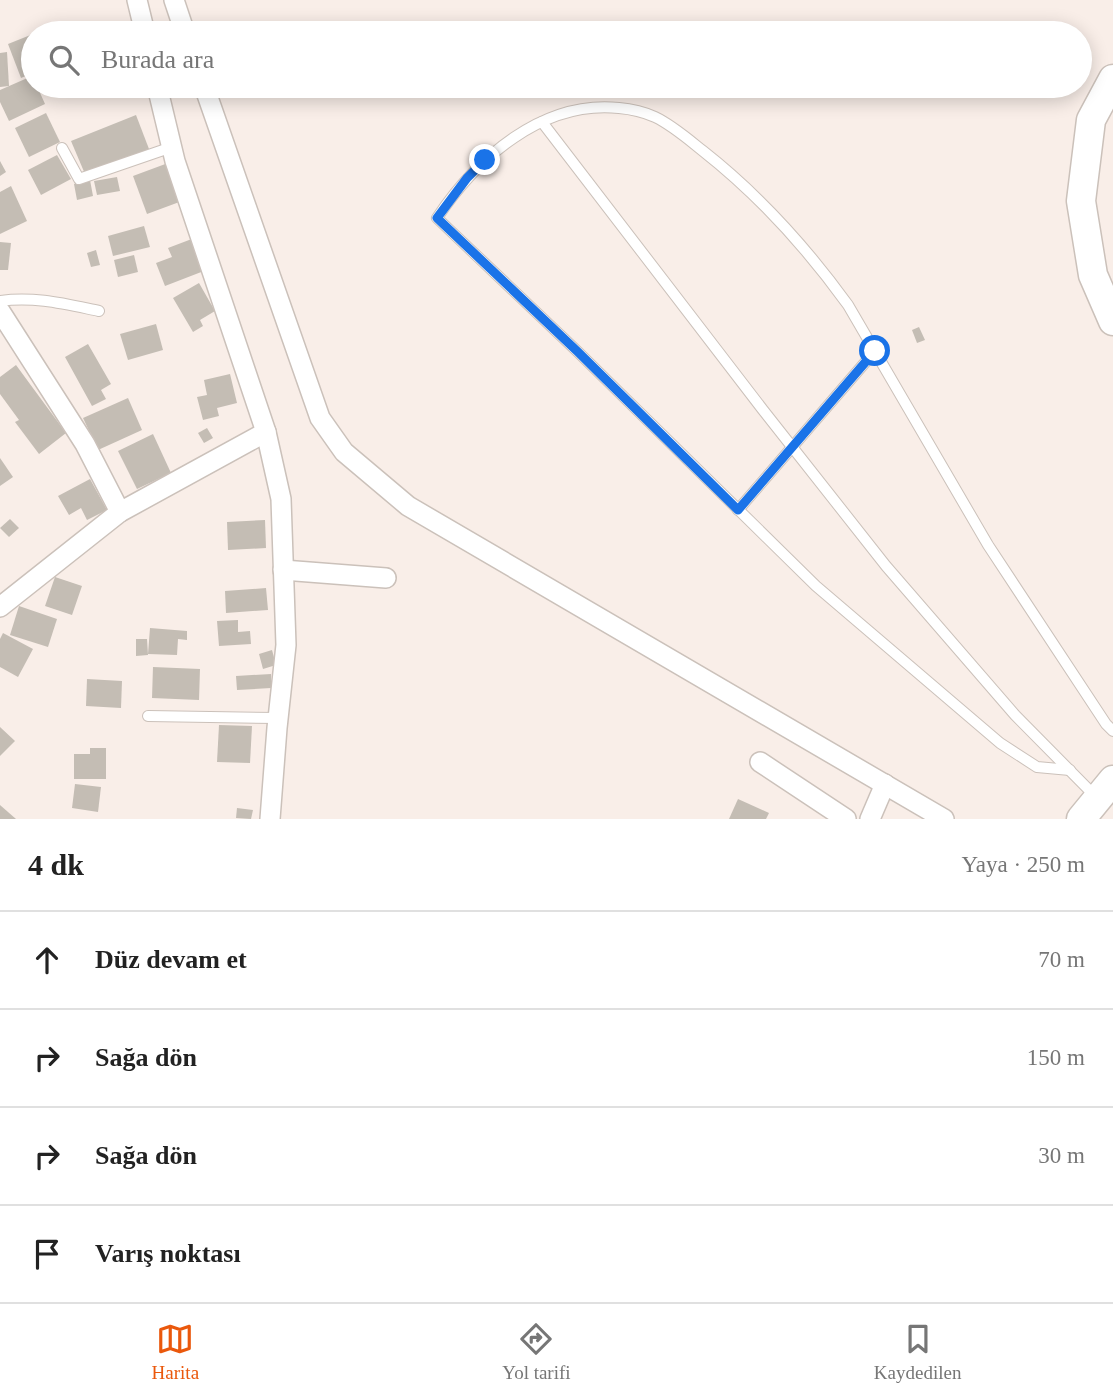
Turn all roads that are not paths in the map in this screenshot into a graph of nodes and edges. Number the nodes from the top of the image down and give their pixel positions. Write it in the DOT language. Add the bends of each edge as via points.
graph roads {
  1 [pos="137,0"];
  2 [pos="174,0"];
  3 [pos="142,21"];
  4 [pos="181,21"];
  5 [pos="1113,79"];
  6 [pos="160,98"];
  7 [pos="208,98"];
  8 [pos="542,122"];
  9 [pos="172,147"];
  10 [pos="62,148"];
  11 [pos="0,302"];
  12 [pos="0,311"];
  13 [pos="99,311"];
  14 [pos="1113,321"];
  15 [pos="875,351"];
  16 [pos="266,432"];
  17 [pos="792,447"];
  18 [pos="738,510"];
  19 [pos="120,512"];
  20 [pos="283,569"];
  21 [pos="386,578"];
  22 [pos="0,607"];
  23 [pos="148,716"];
  24 [pos="278,718"];
  25 [pos="1113,732"];
  26 [pos="760,762"];
  27 [pos="1070,770"];
  28 [pos="885,783"];
  29 [pos="1098,799"];
  30 [pos="270,819"];
  31 [pos="846,819"];
  32 [pos="870,819"];
  33 [pos="944,819"];
  1 -- 3 [label="street"];
  2 -- 4 [label="street"];
  5 -- 14 [label="street" via="1091,120 1081,201 1093,275"];
  6 -- 9 [label="street"];
  7 -- 28 [label="street" via="320,418 344,452 408,506"];
  8 -- 15 [label="lane" via="571,111 610,107 655,117 678,132 751,192 803,245 848,305"];
  8 -- 17 [label="lane"];
  8 -- 18 [label="lane" via="485,160 437,218"];
  9 -- 10 [label="lane" via="79,179"];
  9 -- 16 [label="street"];
  11 -- 13 [label="lane" via="48,300"];
  12 -- 19 [label="street" via="85,444"];
  15 -- 17 [label="lane"];
  15 -- 25 [label="lane" via="988,545"];
  16 -- 19 [label="street"];
  16 -- 20 [label="street" via="281,499"];
  17 -- 18 [label="lane"];
  17 -- 27 [label="lane" via="886,566 1015,715"];
  18 -- 27 [label="lane" via="816,586 1000,743 1037,767"];
  19 -- 22 [label="street"];
  20 -- 21 [label="street"];
  20 -- 24 [label="street" via="286,645"];
  23 -- 24 [label="lane"];
  24 -- 30 [label="street"];
  26 -- 31 [label="street"];
  27 -- 29 [label="lane"];
  28 -- 32 [label="street"];
  28 -- 33 [label="street"];
}
